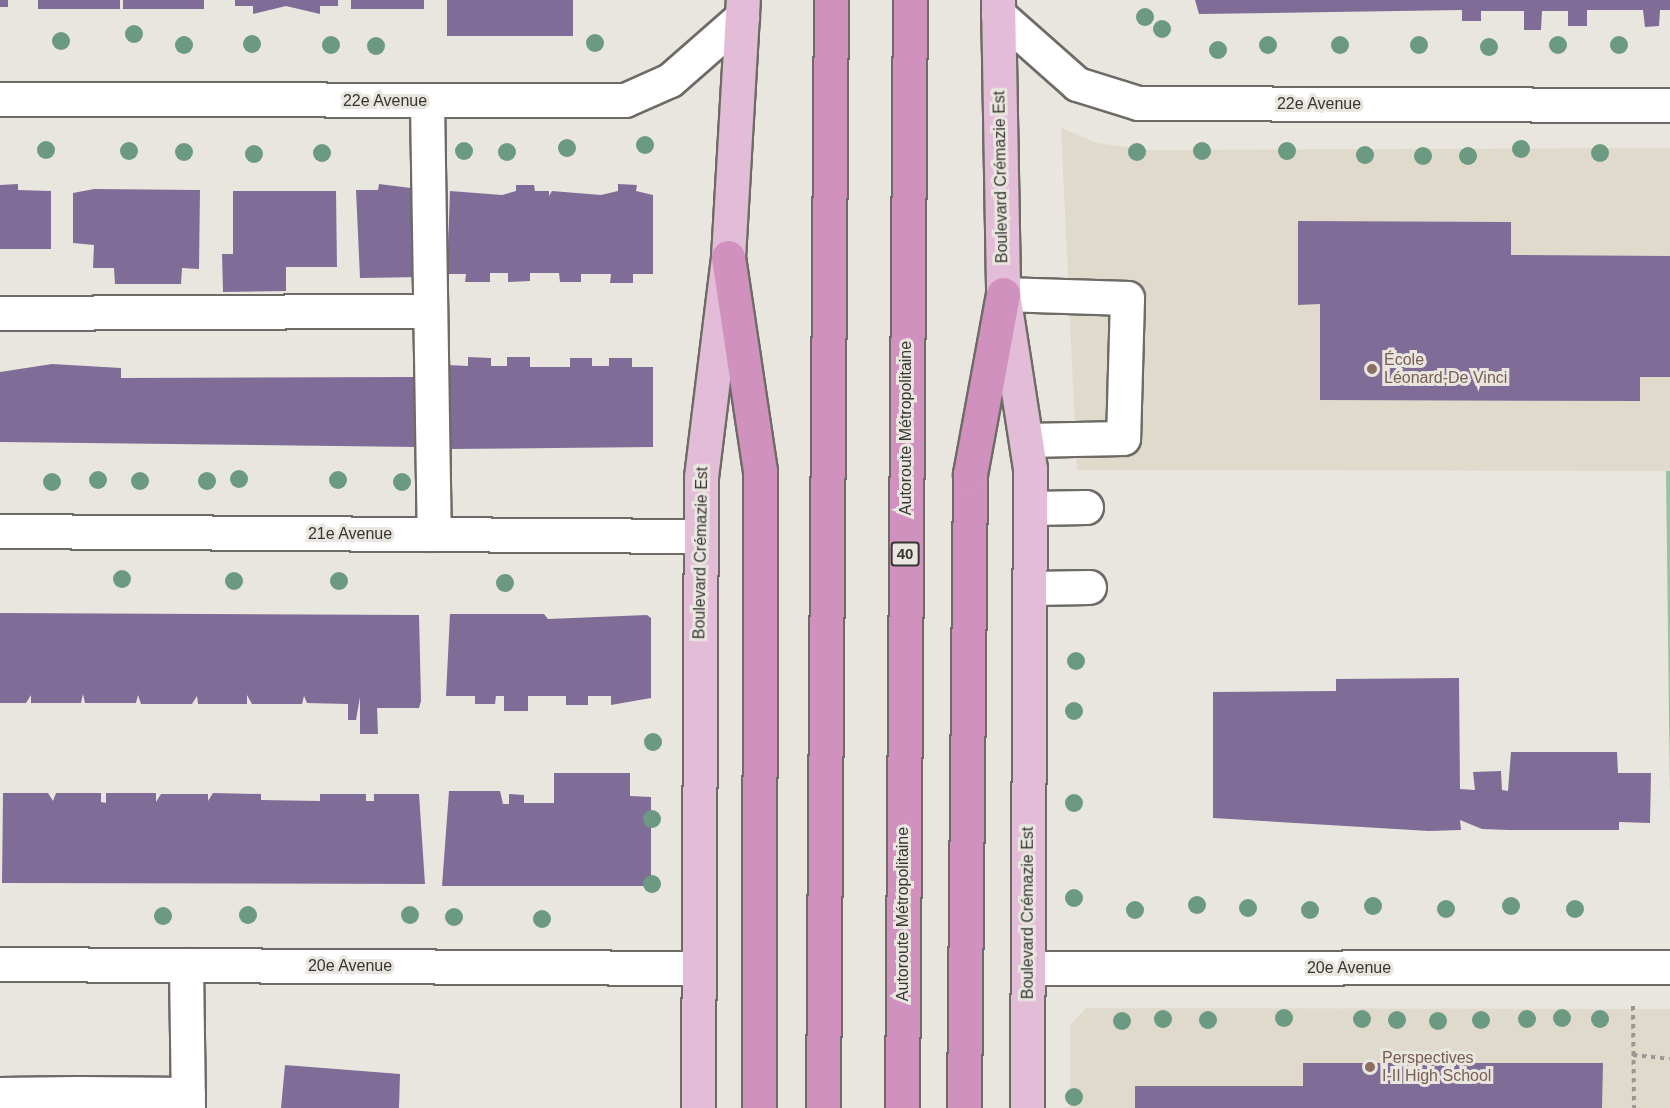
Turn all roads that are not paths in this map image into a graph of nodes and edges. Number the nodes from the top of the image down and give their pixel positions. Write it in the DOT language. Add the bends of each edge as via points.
graph roads {
  1 [pos="831,0"];
  2 [pos="910,0"];
  3 [pos="1001,5"];
  4 [pos="739,6"];
  5 [pos="0,99"];
  6 [pos="427,101"];
  7 [pos="1670,105"];
  8 [pos="728,257"];
  9 [pos="1003,294"];
  10 [pos="430,311"];
  11 [pos="0,313"];
  12 [pos="1026,440"];
  13 [pos="1086,507"];
  14 [pos="1030,508"];
  15 [pos="0,531"];
  16 [pos="434,534"];
  17 [pos="699,536"];
  18 [pos="1089,587"];
  19 [pos="1030,588"];
  20 [pos="0,964"];
  21 [pos="186,965"];
  22 [pos="1670,967"];
  23 [pos="699,968"];
  24 [pos="1028,968"];
  25 [pos="0,1094"];
  26 [pos="79,1101"];
  27 [pos="188,1101"];
  28 [pos="759,1106"];
  29 [pos="964,1107"];
  30 [pos="698,1108"];
  31 [pos="823,1108"];
  32 [pos="902,1108"];
  33 [pos="1028,1108"];
  1 -- 31 [label="highway"];
  2 -- 32 [label="highway, Autoroute Métropolitaine / 40"];
  3 -- 7 [label="street, 22e Avenue" via="1077,84 1138,104"];
  3 -- 9 [label="main road, Boulevard Crémazie Est"];
  4 -- 6 [label="street, 22e Avenue" via="660,88 625,100"];
  4 -- 8 [label="main road, Boulevard Crémazie Est"];
  5 -- 6 [label="street, 22e Avenue"];
  6 -- 10 [label="street"];
  8 -- 17 [label="main road, Boulevard Crémazie Est" via="701,477"];
  8 -- 28 [label="highway" via="760,471"];
  9 -- 12 [label="main road, Boulevard Crémazie Est"];
  9 -- 12 [label="street" via="1127,298 1123,438"];
  9 -- 29 [label="highway" via="970,474"];
  10 -- 11 [label="street"];
  10 -- 16 [label="street"];
  12 -- 14 [label="main road, Boulevard Crémazie Est"];
  13 -- 14 [label="street"];
  14 -- 19 [label="main road, Boulevard Crémazie Est"];
  15 -- 16 [label="street, 21e Avenue"];
  16 -- 17 [label="street, 21e Avenue"];
  17 -- 23 [label="main road, Boulevard Crémazie Est"];
  18 -- 19 [label="street"];
  19 -- 24 [label="main road, Boulevard Crémazie Est"];
  20 -- 21 [label="street, 20e Avenue"];
  21 -- 23 [label="street, 20e Avenue"];
  21 -- 27 [label="street"];
  22 -- 24 [label="street, 20e Avenue"];
  23 -- 30 [label="main road, Boulevard Crémazie Est"];
  24 -- 33 [label="main road, Boulevard Crémazie Est"];
  25 -- 26 [label="street"];
  26 -- 27 [label="street"];
}
